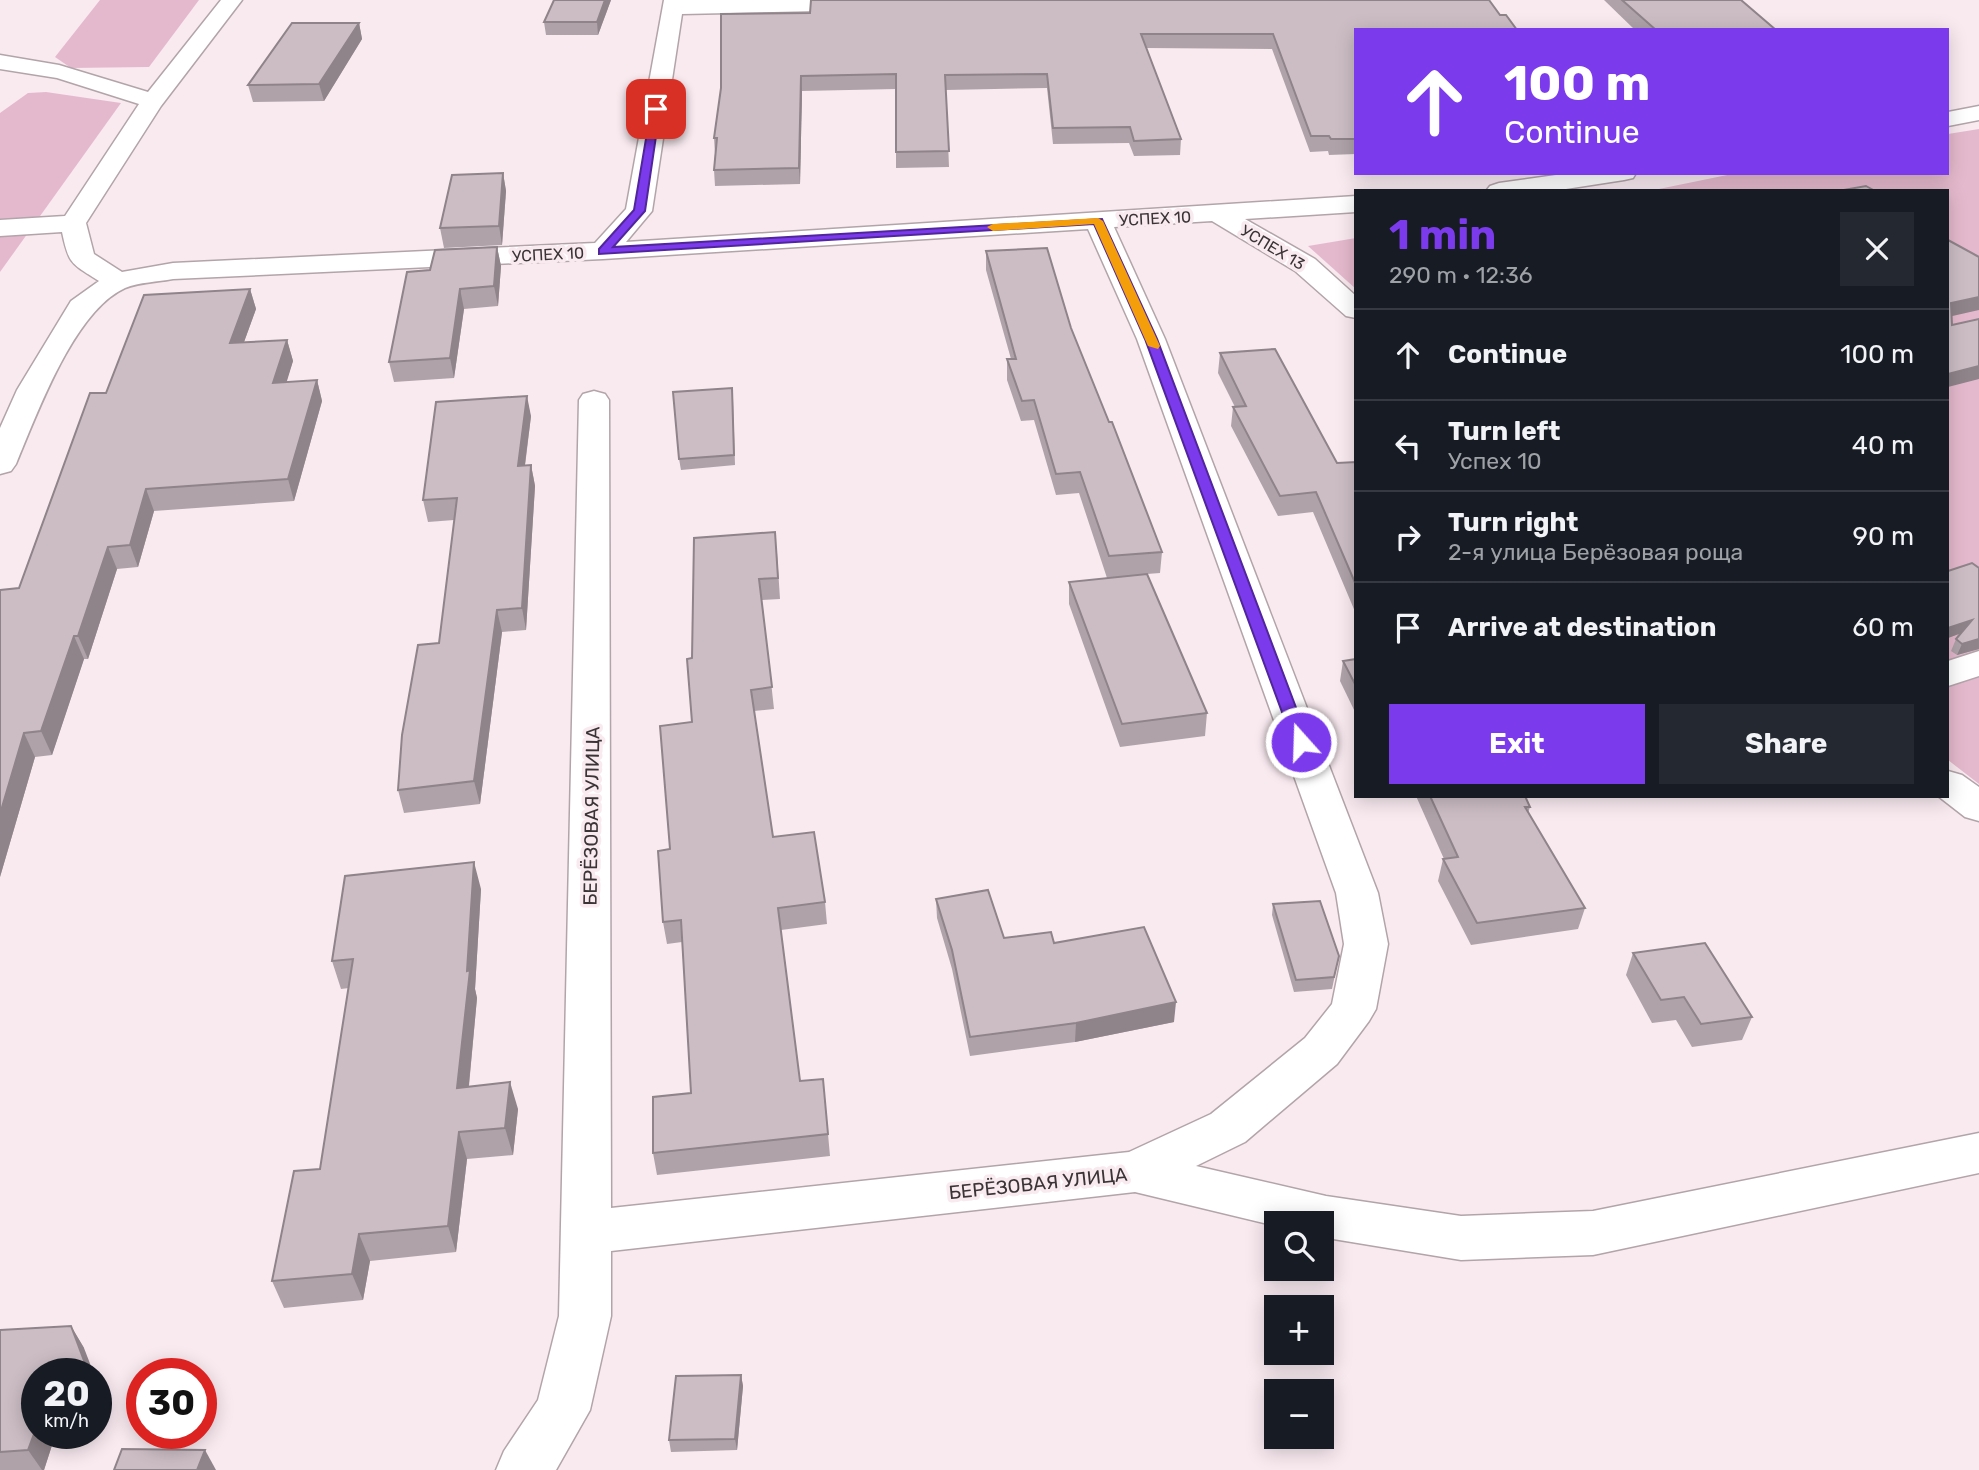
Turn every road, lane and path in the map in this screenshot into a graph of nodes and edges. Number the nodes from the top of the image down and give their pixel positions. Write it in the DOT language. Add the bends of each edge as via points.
graph roads {
  1 [pos="232,0"];
  2 [pos="673,4"];
  3 [pos="878,4"];
  4 [pos="0,62"];
  5 [pos="153,101"];
  6 [pos="1979,113"];
  7 [pos="1949,118"];
  8 [pos="1610,175"];
  9 [pos="1513,189"];
  10 [pos="1354,204"];
  11 [pos="1219,214"];
  12 [pos="1098,221"];
  13 [pos="73,223"];
  14 [pos="0,228"];
  15 [pos="603,251"];
  16 [pos="117,281"];
  17 [pos="1354,308"];
  18 [pos="594,400"];
  19 [pos="0,464"];
  20 [pos="1979,663"];
  21 [pos="1949,674"];
  22 [pos="1949,784"];
  23 [pos="1979,807"];
  24 [pos="1979,1153"];
  25 [pos="1135,1172"];
  26 [pos="587,1232"];
  27 [pos="524,1470"];
  1 -- 5 [label="street"];
  2 -- 3 [label="street"];
  2 -- 15 [label="street" via="639,211"];
  4 -- 5 [label="street" via="81,76"];
  5 -- 13 [label="street"];
  6 -- 7 [label="street"];
  8 -- 9 [label="street"];
  10 -- 11 [label="street, УСПЕХ 10"];
  11 -- 12 [label="street, УСПЕХ 10"];
  11 -- 17 [label="street, УСПЕХ 13" via="1305,265"];
  12 -- 15 [label="street, УСПЕХ 10"];
  12 -- 25 [label="street, БЕРЁЗОВАЯ УЛИЦА" via="1151,339 1357,893 1366,944 1353,1009 1321,1051 1227,1128"];
  13 -- 14 [label="street"];
  13 -- 16 [label="street" via="81,258"];
  15 -- 16 [label="street, УСПЕХ 10" via="173,271"];
  16 -- 19 [label="street" via="81,307 32,390"];
  18 -- 26 [label="street, БЕРЁЗОВАЯ УЛИЦА"];
  20 -- 21 [label="street"];
  22 -- 23 [label="street"];
  24 -- 25 [label="street" via="1594,1233 1461,1238 1326,1217"];
  25 -- 26 [label="street, БЕРЁЗОВАЯ УЛИЦА"];
  26 -- 27 [label="street, БЕРЁЗОВАЯ УЛИЦА" via="586,1316 563,1410"];
}
